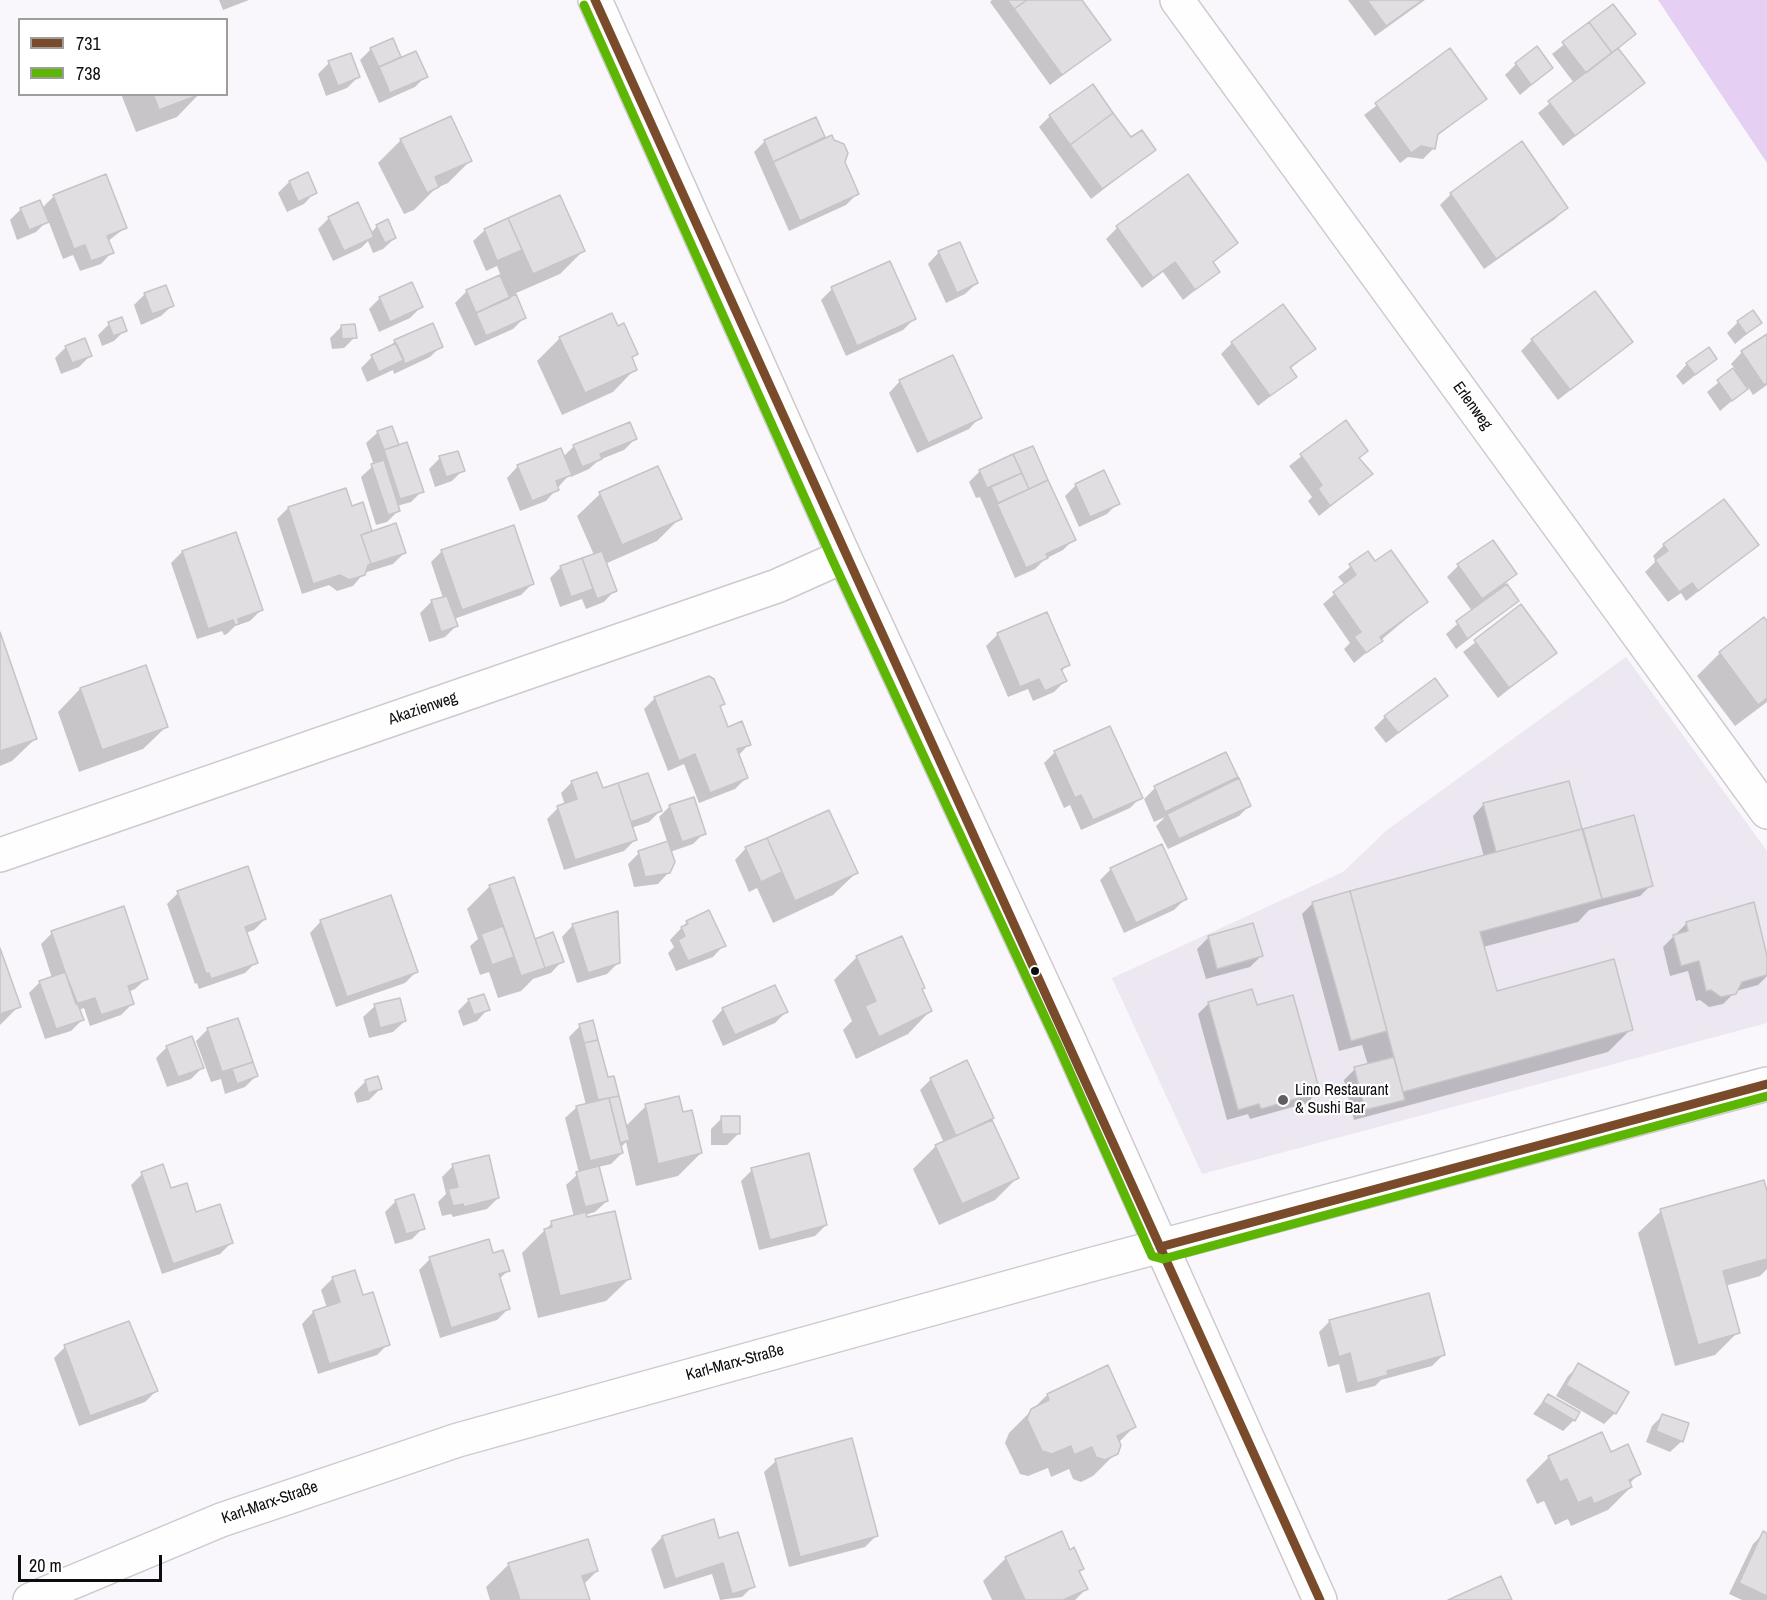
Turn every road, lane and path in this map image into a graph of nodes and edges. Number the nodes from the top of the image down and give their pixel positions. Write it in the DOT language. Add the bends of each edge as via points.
graph roads {
  1 [pos="595,0"];
  2 [pos="1177,0"];
  3 [pos="844,556"];
  4 [pos="1767,812"];
  5 [pos="0,855"];
  6 [pos="1767,1084"];
  7 [pos="1160,1247"];
  8 [pos="30,1600"];
  9 [pos="1320,1600"];
  1 -- 3 [label="street"];
  2 -- 4 [label="street, Erlenweg"];
  3 -- 5 [label="street, Akazienweg" via="777,586"];
  3 -- 7 [label="street"];
  6 -- 7 [label="street, Karl-Marx-Straße"];
  7 -- 8 [label="street, Karl-Marx-Straße" via="432,1448 221,1520"];
  7 -- 9 [label="street"];
}
